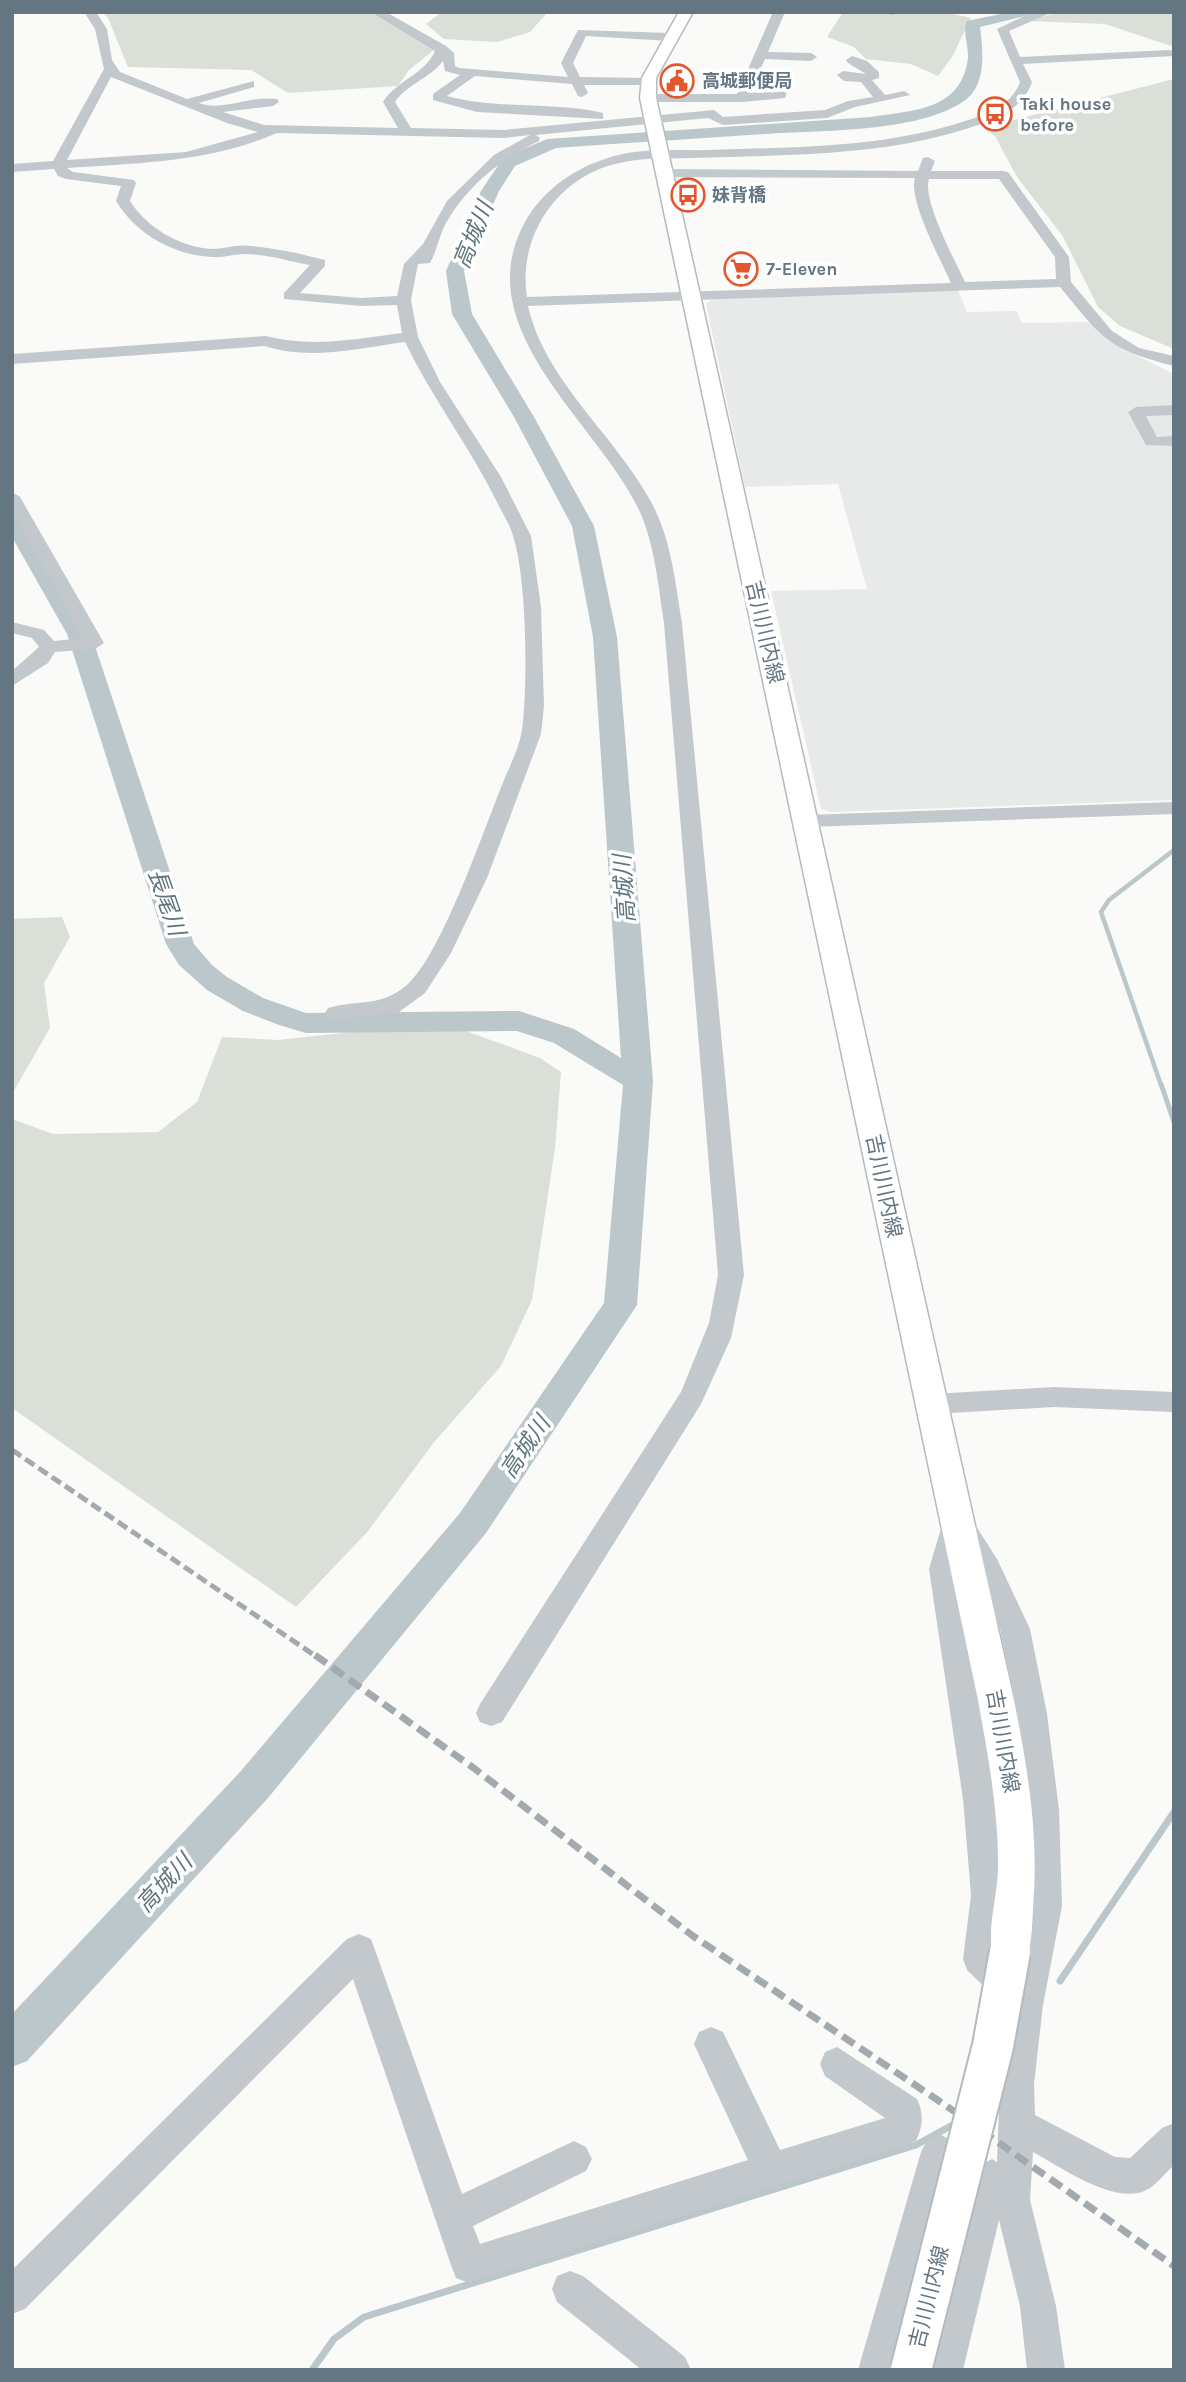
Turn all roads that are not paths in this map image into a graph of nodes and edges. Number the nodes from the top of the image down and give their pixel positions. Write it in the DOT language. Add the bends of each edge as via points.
graph roads {
  1 [pos="90,12"];
  2 [pos="377,12"];
  3 [pos="686,12"];
  4 [pos="779,12"];
  5 [pos="885,12"];
  6 [pos="892,12"];
  7 [pos="1039,12"];
  8 [pos="670,37"];
  9 [pos="1140,43"];
  10 [pos="442,48"];
  11 [pos="1169,54"];
  12 [pos="759,55"];
  13 [pos="811,58"];
  14 [pos="1079,58"];
  15 [pos="1094,58"];
  16 [pos="858,60"];
  17 [pos="1018,61"];
  18 [pos="1160,68"];
  19 [pos="110,70"];
  20 [pos="1105,71"];
  21 [pos="471,73"];
  22 [pos="1024,74"];
  23 [pos="843,75"];
  24 [pos="864,78"];
  25 [pos="575,81"];
  26 [pos="648,82"];
  27 [pos="785,82"];
  28 [pos="250,84"];
  29 [pos="509,94"];
  30 [pos="904,95"];
  31 [pos="593,96"];
  32 [pos="742,97"];
  33 [pos="648,98"];
  34 [pos="720,98"];
  35 [pos="881,98"];
  36 [pos="273,102"];
  37 [pos="186,103"];
  38 [pos="463,104"];
  39 [pos="210,113"];
  40 [pos="714,114"];
  41 [pos="624,122"];
  42 [pos="654,123"];
  43 [pos="279,129"];
  44 [pos="406,130"];
  45 [pos="555,130"];
  46 [pos="953,131"];
  47 [pos="661,159"];
  48 [pos="58,164"];
  49 [pos="12,169"];
  50 [pos="924,174"];
  51 [pos="428,247"];
  52 [pos="1064,283"];
  53 [pos="959,285"];
  54 [pos="419,289"];
  55 [pos="691,294"];
  56 [pos="404,300"];
  57 [pos="362,302"];
  58 [pos="518,302"];
  59 [pos="364,331"];
  60 [pos="410,337"];
  61 [pos="1149,356"];
  62 [pos="12,359"];
  63 [pos="1174,361"];
  64 [pos="1174,369"];
  65 [pos="1174,410"];
  66 [pos="1174,441"];
  67 [pos="12,498"];
  68 [pos="12,627"];
  69 [pos="49,647"];
  70 [pos="12,680"];
  71 [pos="1174,808"];
  72 [pos="807,821"];
  73 [pos="336,1013"];
  74 [pos="1174,1402"];
  75 [pos="933,1404"];
  76 [pos="956,1519"];
  77 [pos="491,1713"];
  78 [pos="1026,2005"];
  79 [pos="711,2044"];
  80 [pos="837,2064"];
  81 [pos="1018,2125"];
  82 [pos="1174,2140"];
  83 [pos="921,2141"];
  84 [pos="574,2160"];
  85 [pos="772,2171"];
  86 [pos="1002,2182"];
  87 [pos="452,2217"];
  88 [pos="570,2289"];
  89 [pos="12,2296"];
  90 [pos="672,2370"];
  91 [pos="877,2370"];
  92 [pos="911,2370"];
  93 [pos="944,2370"];
  94 [pos="1046,2370"];
  1 -- 19 [label="street" via="104,28 104,59"];
  2 -- 10 [label="street"];
  3 -- 8 [label="main road, 吉川川内線"];
  4 -- 12 [label="street"];
  5 -- 6 [label="street"];
  7 -- 17 [label="street" via="1042,14 1003,29"];
  8 -- 25 [label="street" via="582,32 567,63"];
  8 -- 26 [label="main road, 吉川川内線"];
  9 -- 14 [label="street" via="1070,45"];
  10 -- 21 [label="street" via="448,53 449,68"];
  10 -- 44 [label="street" via="432,70 397,91 389,102"];
  11 -- 15 [label="street"];
  12 -- 13 [label="street"];
  12 -- 32 [label="street"];
  14 -- 15 [label="street"];
  14 -- 17 [label="street"];
  15 -- 20 [label="street"];
  16 -- 24 [label="street" via="875,75"];
  17 -- 22 [label="street"];
  18 -- 20 [label="street"];
  19 -- 37 [label="street" via="127,82"];
  19 -- 48 [label="street"];
  20 -- 22 [label="street"];
  21 -- 25 [label="street" via="540,73"];
  21 -- 38 [label="street" via="437,97"];
  22 -- 46 [label="street" via="1026,82 1018,101"];
  23 -- 24 [label="street"];
  24 -- 35 [label="street"];
  25 -- 26 [label="street"];
  25 -- 31 [label="street" via="583,95"];
  26 -- 33 [label="main road, 吉川川内線"];
  27 -- 32 [label="street" via="781,95"];
  28 -- 37 [label="street"];
  29 -- 38 [label="street" via="502,99 476,95"];
  30 -- 35 [label="street"];
  32 -- 34 [label="street"];
  33 -- 34 [label="street"];
  33 -- 42 [label="main road, 吉川川内線"];
  34 -- 40 [label="street"];
  35 -- 40 [label="street" via="795,118 723,121 715,120"];
  36 -- 39 [label="street"];
  37 -- 39 [label="street"];
  38 -- 41 [label="street" via="572,111"];
  39 -- 43 [label="street"];
  40 -- 42 [label="street"];
  41 -- 42 [label="street"];
  41 -- 45 [label="street"];
  42 -- 47 [label="main road, 吉川川内線"];
  43 -- 44 [label="street"];
  43 -- 48 [label="street" via="186,156"];
  44 -- 45 [label="street" via="471,134"];
  45 -- 51 [label="street" via="513,146 496,158 470,183"];
  46 -- 47 [label="street" via="889,144"];
  46 -- 50 [label="street" via="935,148"];
  47 -- 50 [label="street"];
  47 -- 55 [label="main road, 吉川川内線"];
  47 -- 58 [label="street" via="599,165 571,178 539,206 514,275"];
  48 -- 49 [label="street"];
  48 -- 57 [label="street" via="71,176 129,183 124,201 131,215 150,230 195,250 251,250 320,263 289,296"];
  50 -- 52 [label="street" via="1003,175 1062,257"];
  50 -- 53 [label="street" via="920,185 928,214"];
  51 -- 54 [label="street"];
  51 -- 56 [label="street" via="410,261"];
  52 -- 53 [label="street"];
  52 -- 61 [label="street" via="1107,334"];
  53 -- 55 [label="street"];
  55 -- 58 [label="street"];
  55 -- 72 [label="main road, 吉川川内線"];
  56 -- 57 [label="street"];
  56 -- 60 [label="street"];
  57 -- 59 [label="street"];
  58 -- 77 [label="street" via="525,310 532,342 641,497 664,565 732,1275 724,1324 692,1397"];
  59 -- 60 [label="street"];
  59 -- 62 [label="street" via="313,348 266,341"];
  60 -- 73 [label="street" via="432,383 493,477 522,536 532,607 531,734 476,878 440,953 416,988 391,1007"];
  61 -- 63 [label="street"];
  61 -- 64 [label="street"];
  65 -- 66 [label="street" via="1136,412 1152,442"];
  67 -- 69 [label="street" via="85,644"];
  68 -- 69 [label="street" via="38,634"];
  69 -- 70 [label="street" via="41,659"];
  71 -- 72 [label="street"];
  72 -- 75 [label="main road, 吉川川内線"];
  74 -- 75 [label="street" via="1054,1397"];
  75 -- 76 [label="main road, 吉川川内線"];
  76 -- 78 [label="street" via="987,1567 1015,1629 1032,1714 1043,1810 1046,1906"];
  76 -- 78 [label="street" via="943,1569 979,1800 987,1895 979,1959"];
  76 -- 92 [label="main road, 吉川川内線, bridge" via="1013,1793 1017,1870 1010,1952 993,2046"];
  78 -- 81 [label="street" via="1017,2084"];
  79 -- 85 [label="street"];
  80 -- 83 [label="street" via="905,2112"];
  81 -- 82 [label="street" via="1112,2175 1137,2176"];
  81 -- 86 [label="street"];
  83 -- 85 [label="street"];
  83 -- 86 [label="street"];
  83 -- 91 [label="street"];
  84 -- 87 [label="street"];
  85 -- 87 [label="street" via="469,2266"];
  86 -- 93 [label="street"];
  86 -- 94 [label="street" via="1012,2200 1038,2306"];
  87 -- 89 [label="street" via="359,1950"];
  88 -- 90 [label="street"];
}
